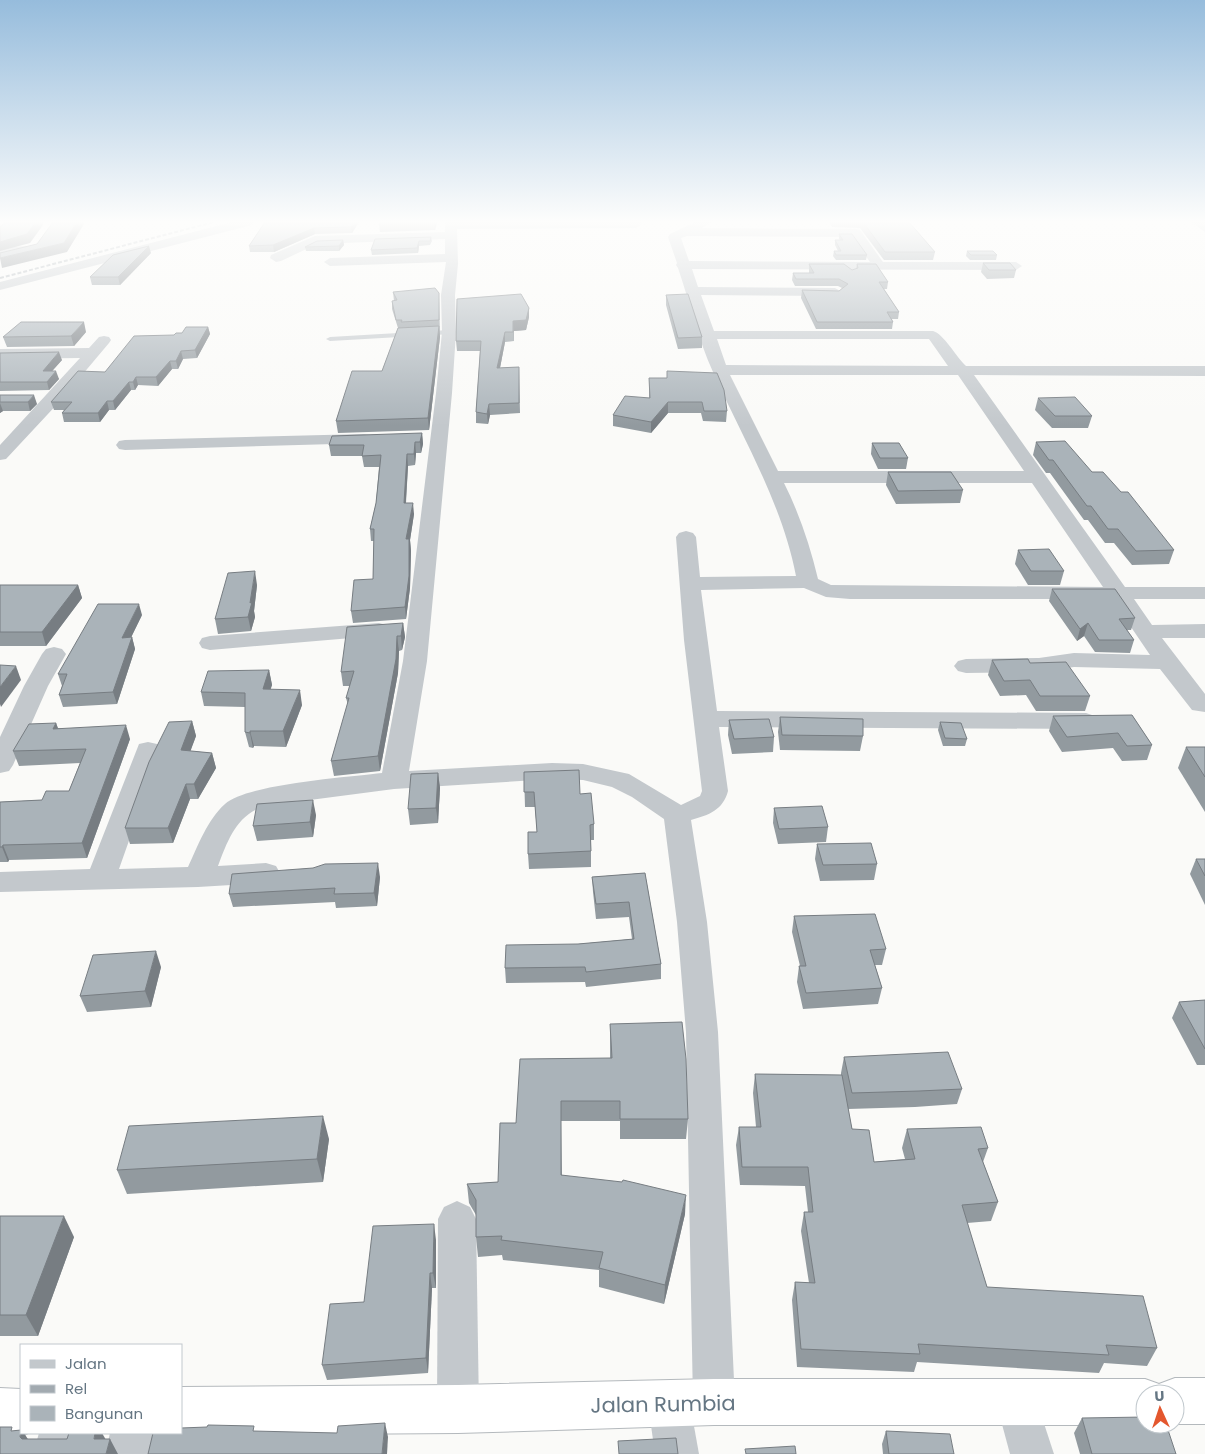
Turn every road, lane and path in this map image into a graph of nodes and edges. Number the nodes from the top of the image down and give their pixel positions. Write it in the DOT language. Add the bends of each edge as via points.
graph roads {
  1 [pos="449,290"];
  2 [pos="693,291"];
  3 [pos="838,292"];
  4 [pos="449,332"];
  5 [pos="707,335"];
  6 [pos="330,339"];
  7 [pos="104,340"];
  8 [pos="92,353"];
  9 [pos="0,354"];
  10 [pos="720,370"];
  11 [pos="963,371"];
  12 [pos="1205,371"];
  13 [pos="37,397"];
  14 [pos="55,397"];
  15 [pos="385,438"];
  16 [pos="125,445"];
  17 [pos="0,455"];
  18 [pos="773,477"];
  19 [pos="1038,477"];
  20 [pos="686,537"];
  21 [pos="808,582"];
  22 [pos="690,584"];
  23 [pos="1117,592"];
  24 [pos="1205,593"];
  25 [pos="419,627"];
  26 [pos="1205,631"];
  27 [pos="1147,632"];
  28 [pos="210,643"];
  29 [pos="54,654"];
  30 [pos="1167,662"];
  31 [pos="966,666"];
  32 [pos="1205,704"];
  33 [pos="706,719"];
  34 [pos="1113,721"];
  35 [pos="148,750"];
  36 [pos="0,765"];
  37 [pos="394,780"];
  38 [pos="677,814"];
  39 [pos="297,871"];
  40 [pos="198,877"];
  41 [pos="102,880"];
  42 [pos="0,882"];
  43 [pos="457,1219"];
  44 [pos="714,1402"];
  45 [pos="1016,1402"];
  46 [pos="1135,1402"];
  47 [pos="1185,1402"];
  48 [pos="1205,1402"];
  49 [pos="669,1404"];
  50 [pos="458,1410"];
  51 [pos="182,1411"];
  52 [pos="0,1412"];
  53 [pos="20,1412"];
  54 [pos="60,1434"];
  55 [pos="132,1434"];
  56 [pos="55,1454"];
  57 [pos="127,1454"];
  58 [pos="677,1454"];
  59 [pos="1032,1454"];
  1 -- 4 [label="street"];
  2 -- 3 [label="street"];
  2 -- 5 [label="street"];
  4 -- 6 [label="lane"];
  4 -- 25 [label="street" via="430,437"];
  5 -- 10 [label="street"];
  5 -- 11 [label="street" via="933,335"];
  7 -- 8 [label="street"];
  8 -- 9 [label="street"];
  8 -- 14 [label="street"];
  10 -- 11 [label="street"];
  10 -- 18 [label="street"];
  11 -- 12 [label="street"];
  11 -- 19 [label="street"];
  13 -- 14 [label="street"];
  14 -- 17 [label="street"];
  15 -- 16 [label="street"];
  18 -- 19 [label="street"];
  18 -- 21 [label="street" via="802,554"];
  19 -- 23 [label="street"];
  20 -- 22 [label="street"];
  21 -- 22 [label="street"];
  21 -- 23 [label="street" via="826,591 850,594"];
  22 -- 33 [label="street"];
  23 -- 24 [label="street"];
  23 -- 27 [label="street"];
  25 -- 28 [label="street"];
  25 -- 37 [label="street"];
  26 -- 27 [label="street"];
  27 -- 30 [label="street"];
  29 -- 36 [label="street"];
  30 -- 31 [label="street" via="1074,660 1039,665"];
  30 -- 32 [label="street" via="1191,694 1201,705"];
  33 -- 34 [label="street"];
  33 -- 38 [label="street" via="714,799 700,808"];
  35 -- 41 [label="street"];
  37 -- 38 [label="street" via="583,772 620,780"];
  37 -- 40 [label="street" via="261,798 241,806 223,825"];
  38 -- 44 [label="street" via="692,922 702,1032"];
  39 -- 40 [label="street"];
  40 -- 41 [label="street"];
  41 -- 42 [label="street"];
  43 -- 50 [label="street"];
  44 -- 45 [label="highway, Jalan Rumbia"];
  44 -- 49 [label="highway, Jalan Rumbia"];
  45 -- 46 [label="highway, Jalan Rumbia"];
  45 -- 59 [label="street"];
  47 -- 48 [label="highway"];
  49 -- 50 [label="highway, Jalan Rumbia"];
  49 -- 58 [label="street"];
  50 -- 51 [label="highway, Jalan Rumbia"];
  52 -- 53 [label="highway"];
  54 -- 56 [label="street"];
  55 -- 57 [label="street"];
}
